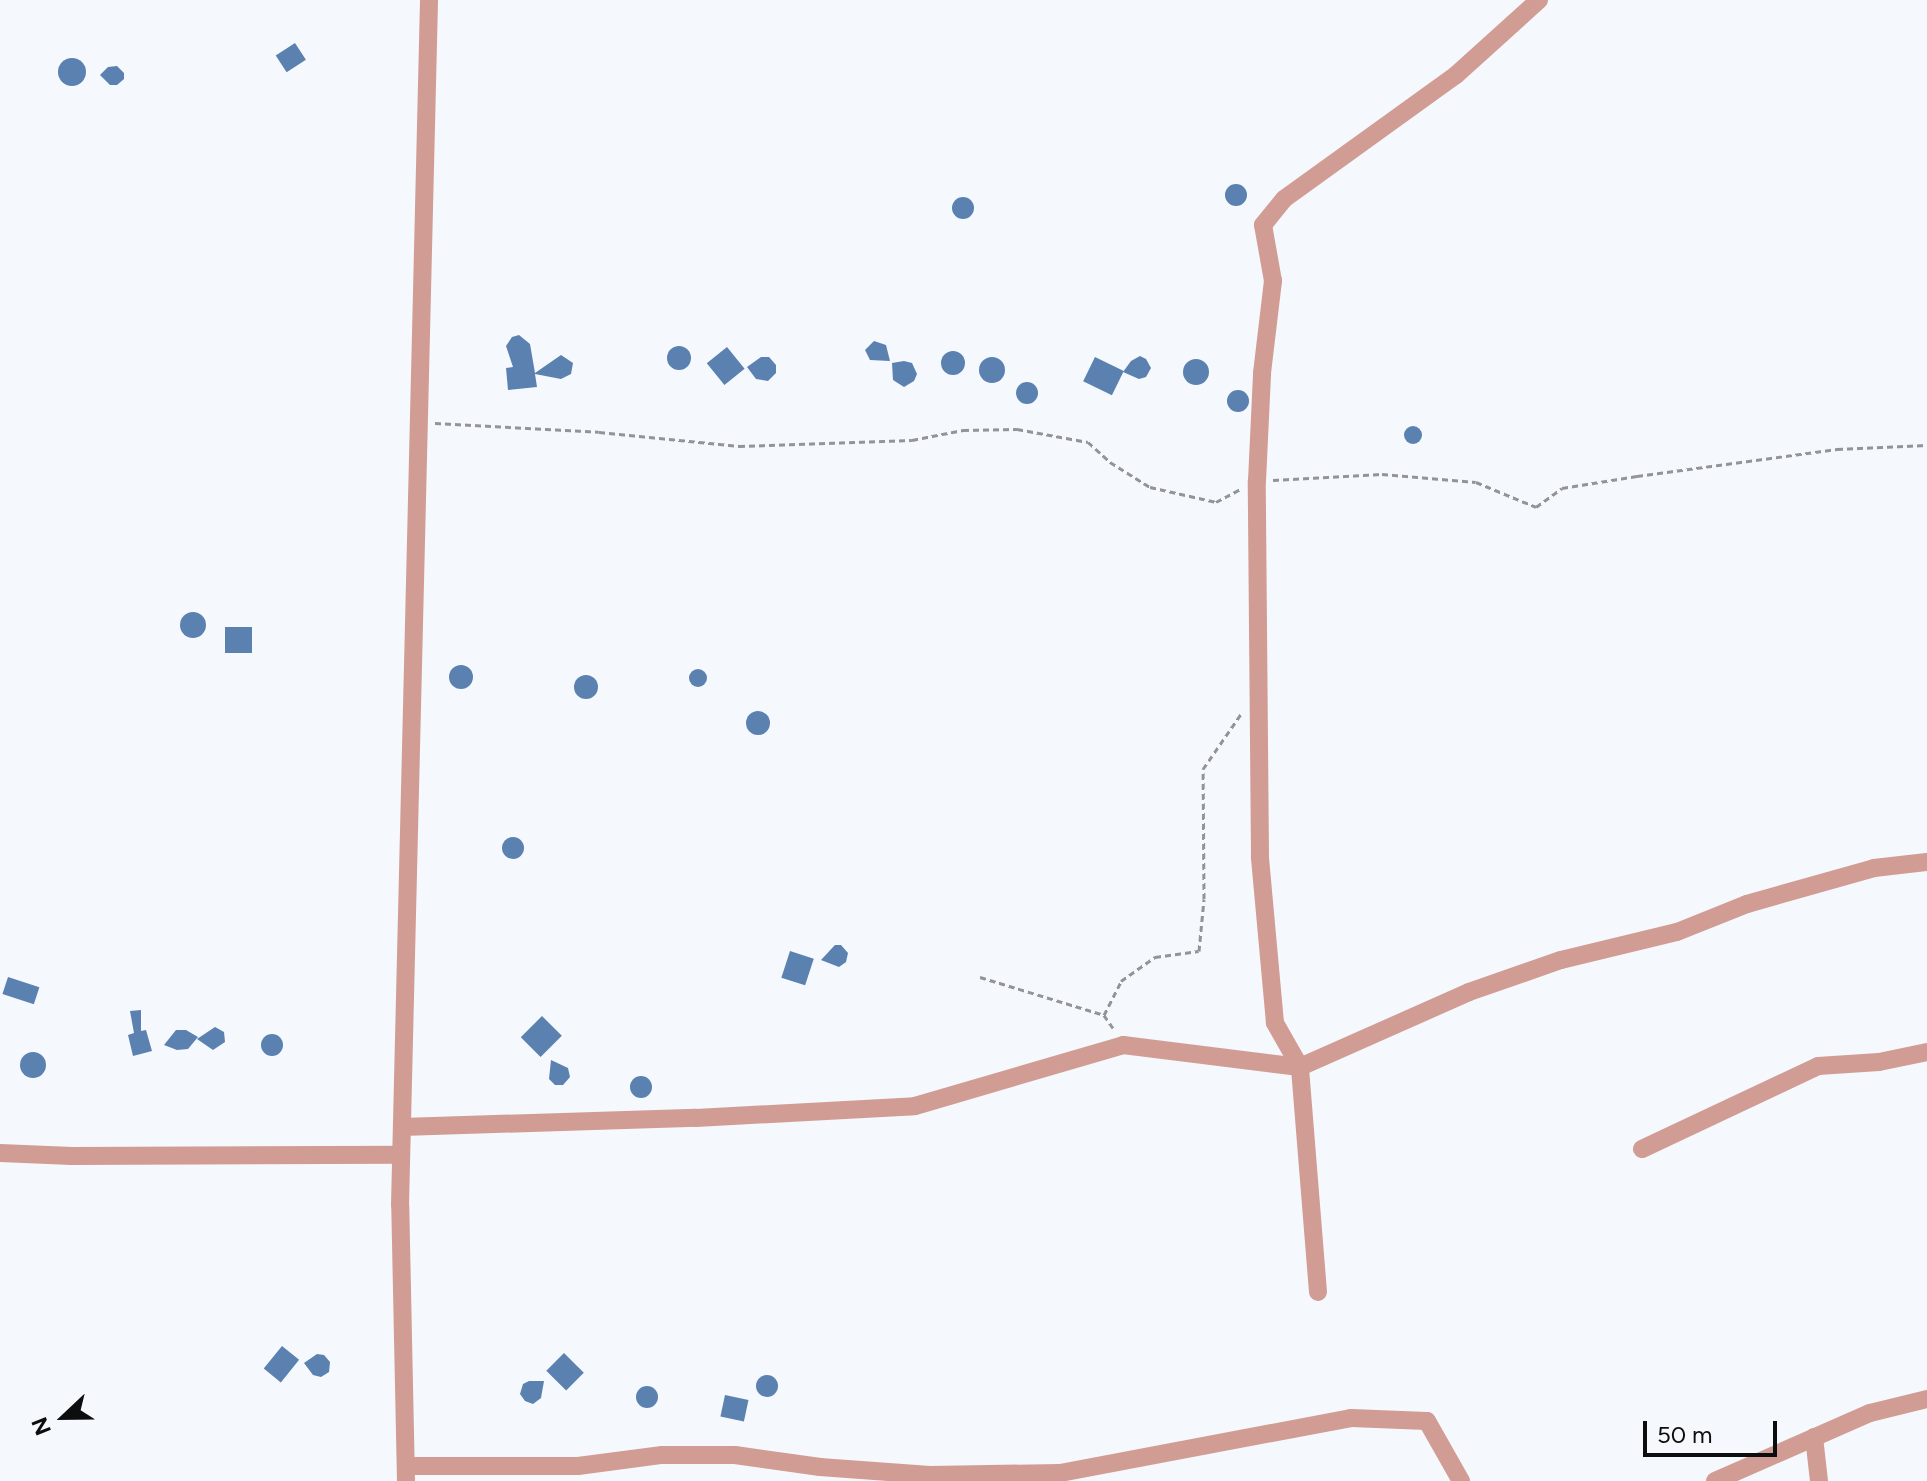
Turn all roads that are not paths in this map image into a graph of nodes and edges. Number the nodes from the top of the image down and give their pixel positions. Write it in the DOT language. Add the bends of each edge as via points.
graph roads {
  1 [pos="429,0"];
  2 [pos="1539,0"];
  3 [pos="1927,862"];
  4 [pos="1927,1052"];
  5 [pos="1300,1067"];
  6 [pos="402,1127"];
  7 [pos="1642,1149"];
  8 [pos="0,1153"];
  9 [pos="401,1155"];
  10 [pos="1318,1292"];
  11 [pos="1927,1399"];
  12 [pos="1814,1437"];
  13 [pos="406,1473"];
  14 [pos="1461,1481"];
  15 [pos="1715,1481"];
  16 [pos="1819,1481"];
  1 -- 6 [label="street"];
  2 -- 5 [label="street" via="1456,75 1284,199 1263,225 1273,281 1257,481 1260,857 1275,1023"];
  3 -- 5 [label="street" via="1874,868 1747,904 1677,932 1561,960 1469,992"];
  4 -- 7 [label="street" via="1818,1066"];
  5 -- 6 [label="street" via="1123,1045 915,1106"];
  5 -- 10 [label="street"];
  6 -- 9 [label="street"];
  8 -- 9 [label="street"];
  9 -- 13 [label="street"];
  11 -- 12 [label="street" via="1870,1413"];
  12 -- 15 [label="street"];
  12 -- 16 [label="street"];
  13 -- 14 [label="street" via="735,1455 930,1475 1060,1473 1351,1418 1427,1421"];
}
